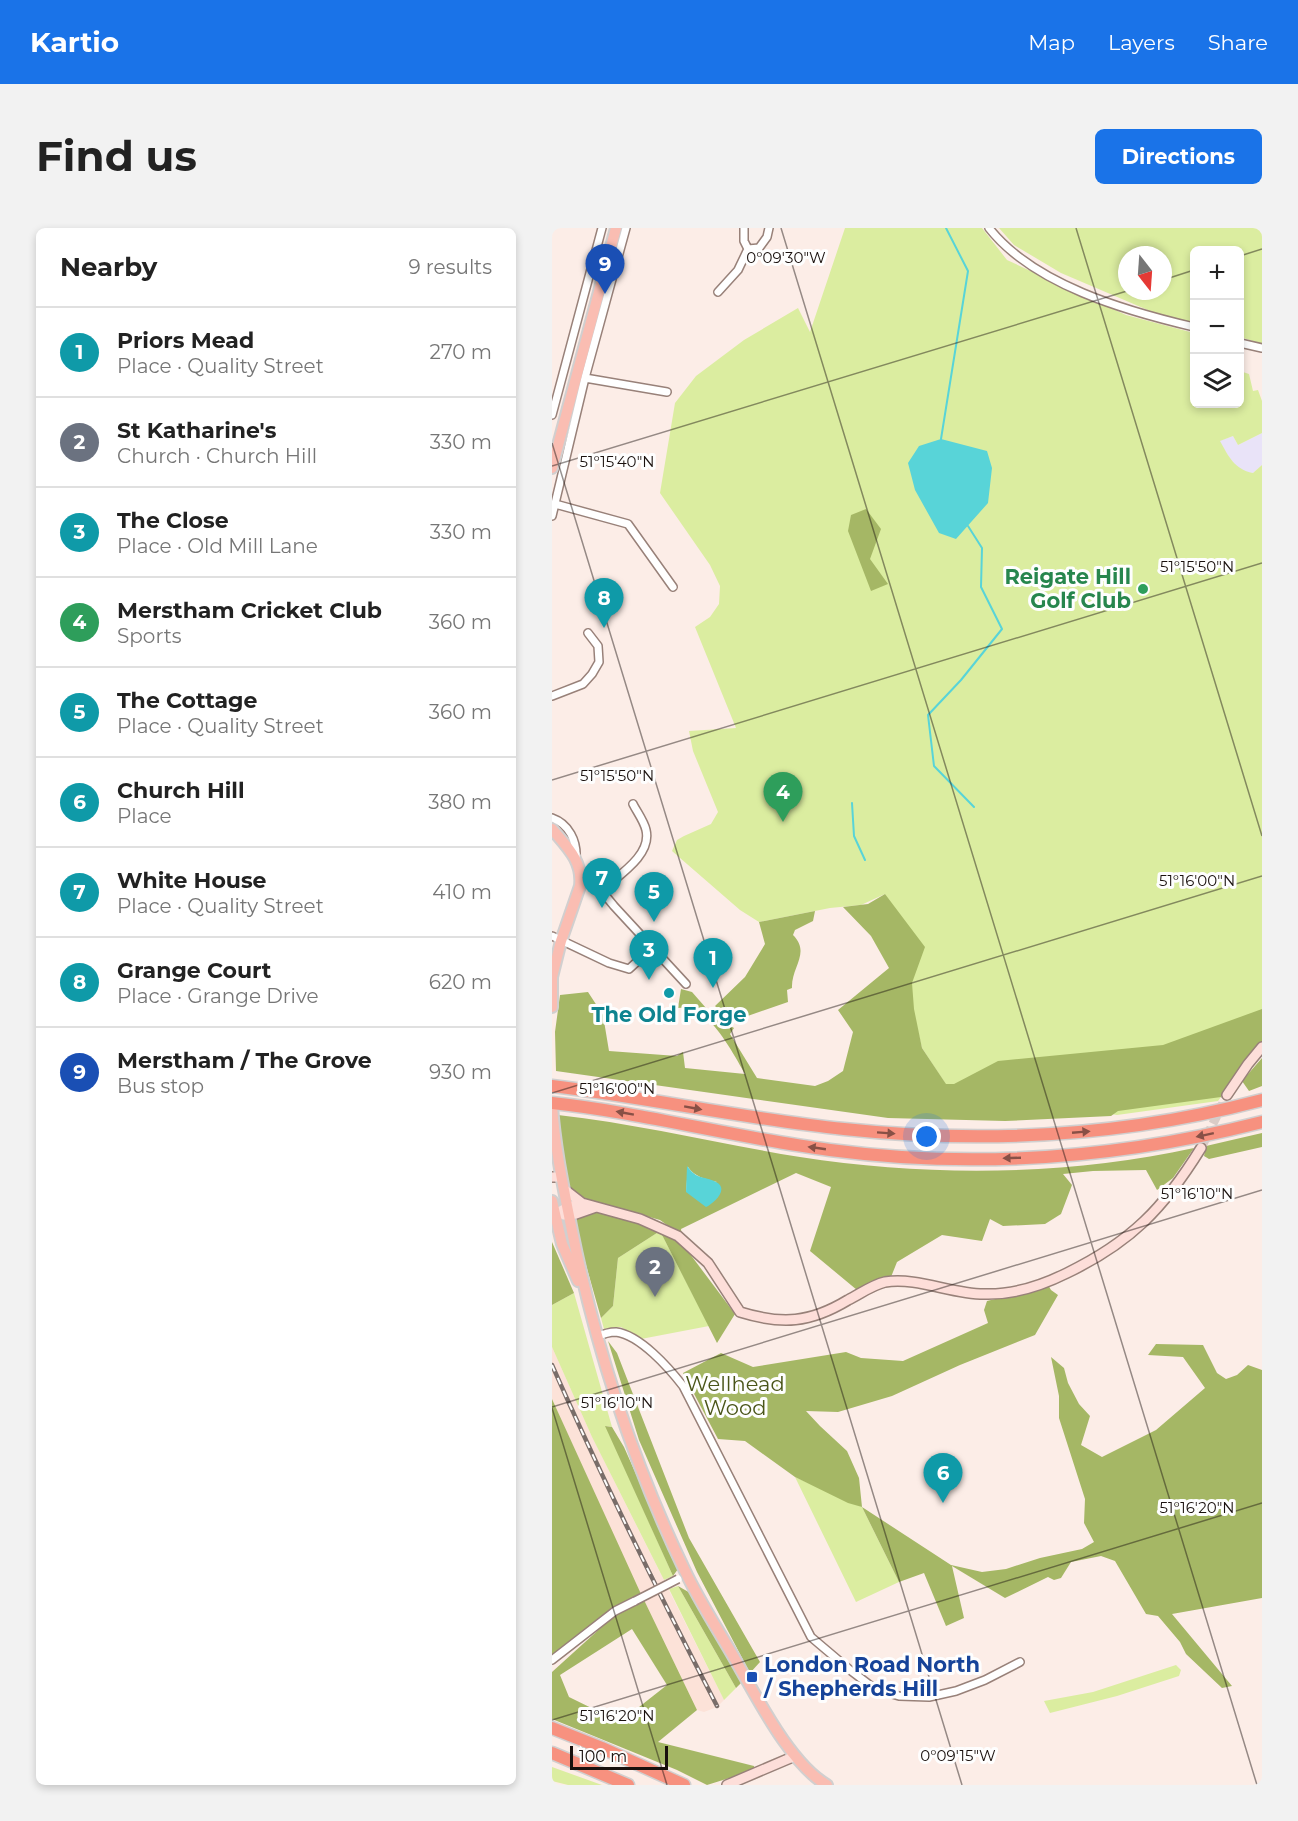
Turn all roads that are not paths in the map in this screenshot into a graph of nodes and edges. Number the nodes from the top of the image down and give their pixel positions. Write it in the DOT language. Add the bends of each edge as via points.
graph roads {
  1 [pos="603,228"];
  2 [pos="616,228"];
  3 [pos="626,228"];
  4 [pos="744,228"];
  5 [pos="769,228"];
  6 [pos="989,228"];
  7 [pos="748,249"];
  8 [pos="718,292"];
  9 [pos="1190,326"];
  10 [pos="1244,344"];
  11 [pos="1262,348"];
  12 [pos="585,378"];
  13 [pos="666,392"];
  14 [pos="552,415"];
  15 [pos="555,444"];
  16 [pos="557,464"];
  17 [pos="555,504"];
  18 [pos="552,516"];
  19 [pos="673,586"];
  20 [pos="588,633"];
  21 [pos="552,696"];
  22 [pos="633,804"];
  23 [pos="552,818"];
  24 [pos="552,829"];
  25 [pos="576,859"];
  26 [pos="581,876"];
  27 [pos="602,890"];
  28 [pos="557,938"];
  29 [pos="653,947"];
  30 [pos="552,977"];
  31 [pos="686,984"];
  32 [pos="552,1007"];
  33 [pos="1262,1047"];
  34 [pos="552,1086"];
  35 [pos="1227,1095"];
  36 [pos="1262,1100"];
  37 [pos="552,1105"];
  38 [pos="553,1117"];
  39 [pos="1262,1122"];
  40 [pos="1201,1148"];
  41 [pos="557,1177"];
  42 [pos="564,1189"];
  43 [pos="552,1201"];
  44 [pos="582,1203"];
  45 [pos="596,1207"];
  46 [pos="568,1211"];
  47 [pos="555,1214"];
  48 [pos="586,1298"];
  49 [pos="597,1337"];
  50 [pos="682,1576"];
  51 [pos="552,1660"];
  52 [pos="1020,1662"];
  53 [pos="552,1728"];
  54 [pos="552,1753"];
  55 [pos="795,1756"];
  56 [pos="628,1785"];
  57 [pos="684,1785"];
  58 [pos="726,1785"];
  59 [pos="827,1785"];
  1 -- 14 [label="street"];
  2 -- 15 [label="main road"];
  3 -- 12 [label="street"];
  4 -- 7 [label="street"];
  5 -- 7 [label="street" via="759,248"];
  6 -- 9 [label="street" via="1034,269 1108,302"];
  7 -- 8 [label="street" via="738,270"];
  10 -- 11 [label="street"];
  12 -- 13 [label="street"];
  12 -- 16 [label="street"];
  15 -- 16 [label="main road"];
  16 -- 17 [label="street"];
  17 -- 18 [label="street"];
  17 -- 19 [label="street" via="628,524"];
  20 -- 21 [label="street" via="598,646 599,662 583,684"];
  22 -- 27 [label="street" via="646,828 644,852"];
  23 -- 25 [label="street" via="573,836"];
  24 -- 25 [label="main road"];
  25 -- 26 [label="main road"];
  26 -- 27 [label="street" via="591,878"];
  26 -- 28 [label="main road"];
  27 -- 29 [label="street"];
  28 -- 29 [label="street" via="629,969"];
  28 -- 30 [label="main road"];
  29 -- 31 [label="street"];
  30 -- 32 [label="main road"];
  33 -- 35 [label="street"];
  34 -- 36 [label="highway, one-way" via="810,1126 947,1136 1016,1136 1118,1128"];
  37 -- 38 [label="main road"];
  39 -- 37 [label="highway, one-way" via="1175,1141 1096,1152 1004,1159 934,1158 830,1150 625,1113"];
  38 -- 41 [label="main road"];
  40 -- 45 [label="street" via="1165,1200 1134,1232 1098,1257 1047,1282 1020,1291 984,1294 885,1282 827,1311 795,1321 758,1318 740,1312 708,1263 680,1238 640,1219"];
  41 -- 42 [label="main road"];
  42 -- 44 [label="street"];
  42 -- 46 [label="main road"];
  43 -- 47 [label="main road"];
  44 -- 45 [label="street"];
  44 -- 46 [label="street"];
  45 -- 46 [label="street"];
  46 -- 47 [label="street"];
  46 -- 48 [label="main road"];
  47 -- 48 [label="main road" via="566,1254"];
  48 -- 49 [label="main road"];
  49 -- 50 [label="main road" via="626,1430"];
  49 -- 52 [label="street" via="614,1332 623,1334 670,1369 683,1386 811,1637 875,1689 899,1696 929,1697 985,1680"];
  50 -- 51 [label="street, bridge" via="615,1611"];
  50 -- 55 [label="main road"];
  53 -- 57 [label="highway"];
  54 -- 56 [label="highway"];
  55 -- 58 [label="street"];
  55 -- 59 [label="main road"];
}
